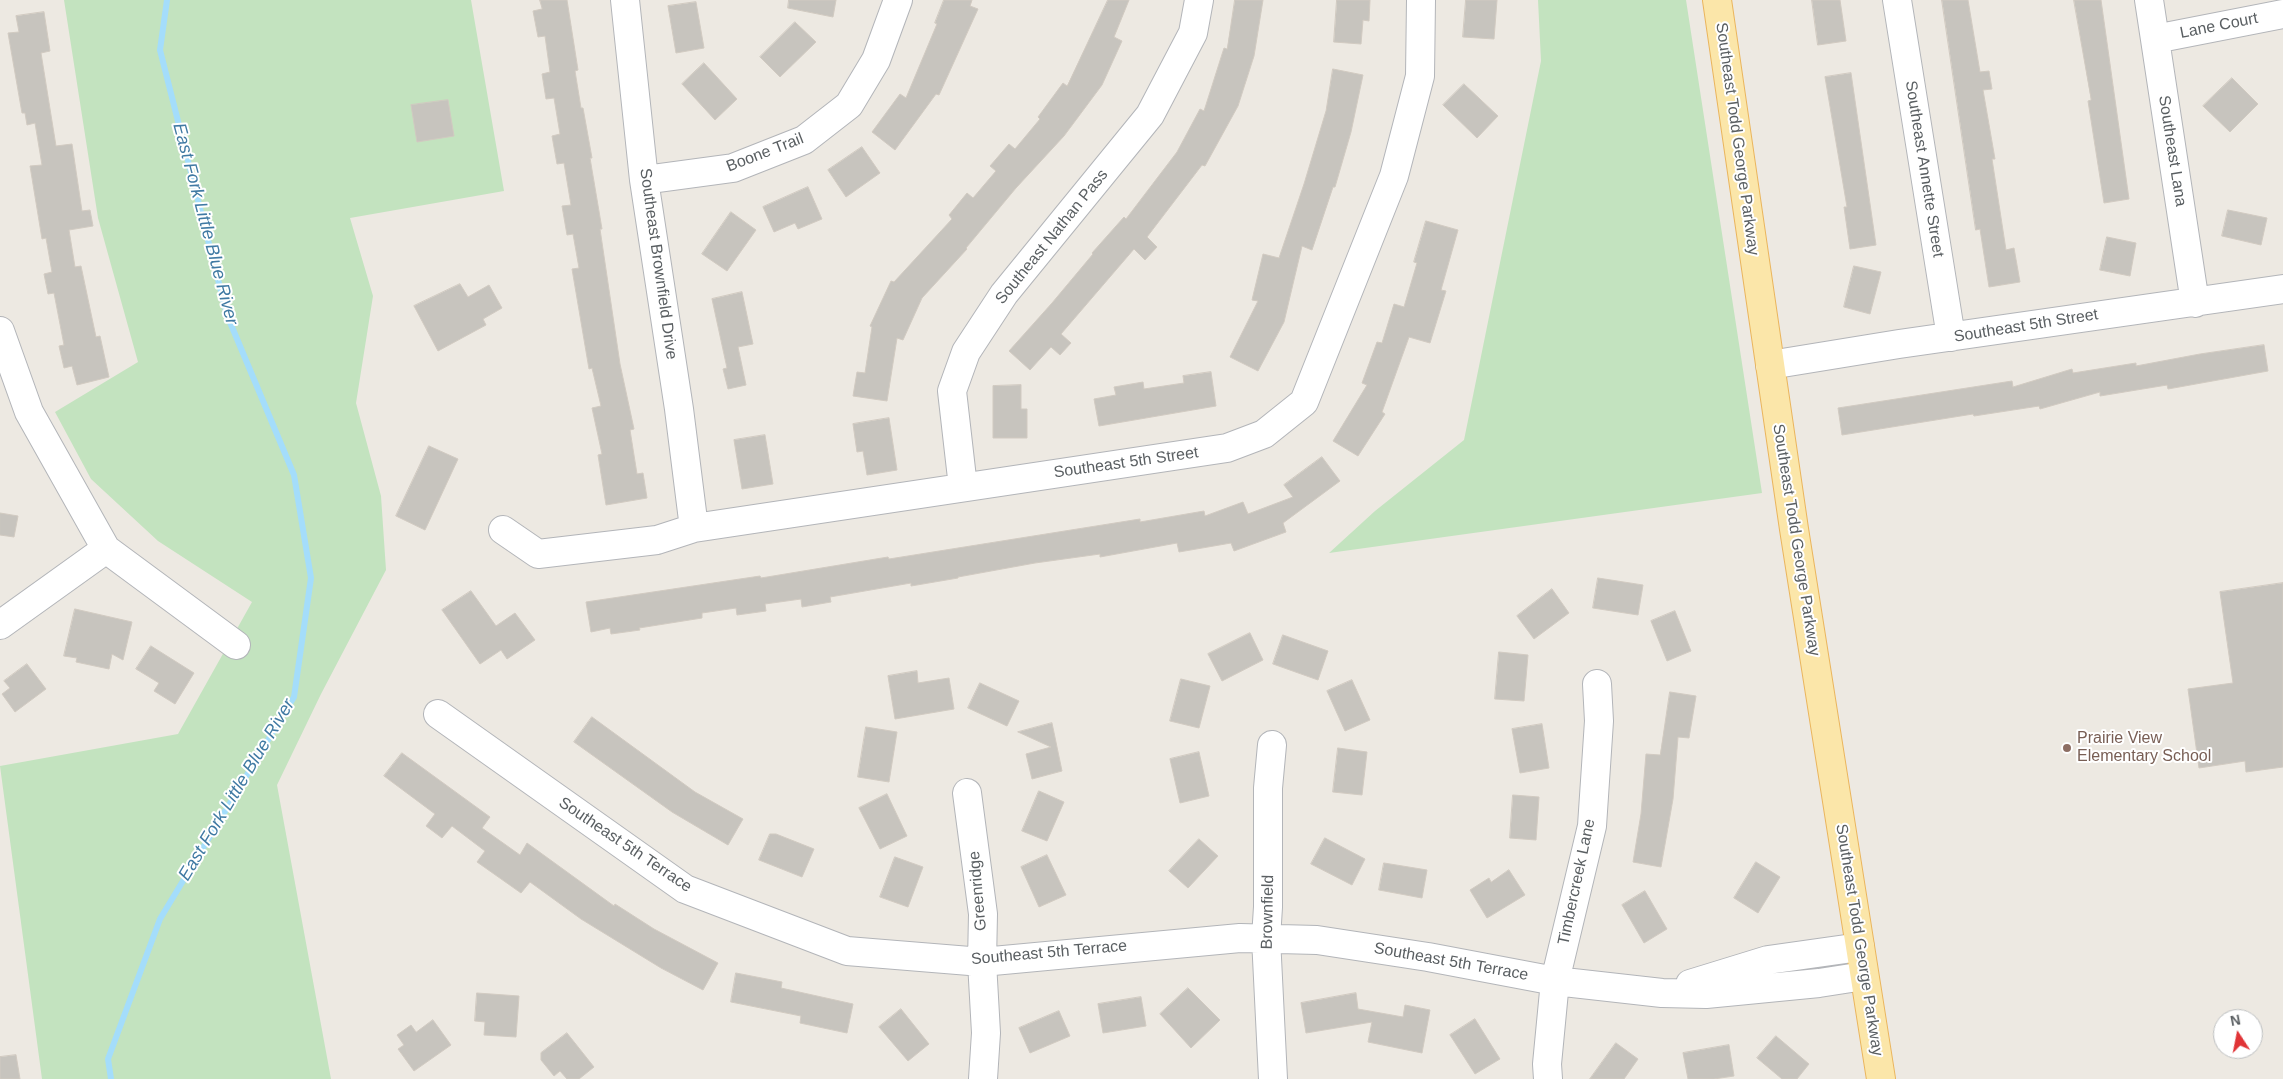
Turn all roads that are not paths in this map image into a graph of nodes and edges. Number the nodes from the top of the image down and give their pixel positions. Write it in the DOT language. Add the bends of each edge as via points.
graph roads {
  1 [pos="624,0"];
  2 [pos="898,0"];
  3 [pos="1199,0"];
  4 [pos="1421,0"];
  5 [pos="1717,0"];
  6 [pos="1897,0"];
  7 [pos="2150,0"];
  8 [pos="2283,14"];
  9 [pos="2156,39"];
  10 [pos="644,180"];
  11 [pos="2283,289"];
  12 [pos="2195,303"];
  13 [pos="0,331"];
  14 [pos="1952,338"];
  15 [pos="1770,365"];
  16 [pos="963,487"];
  17 [pos="694,528"];
  18 [pos="503,530"];
  19 [pos="106,549"];
  20 [pos="0,625"];
  21 [pos="236,646"];
  22 [pos="1597,684"];
  23 [pos="438,714"];
  24 [pos="1272,745"];
  25 [pos="967,793"];
  26 [pos="1266,938"];
  27 [pos="1860,947"];
  28 [pos="982,962"];
  29 [pos="1864,976"];
  30 [pos="1556,981"];
  31 [pos="1662,993"];
  32 [pos="983,1079"];
  33 [pos="1273,1079"];
  34 [pos="1548,1079"];
  35 [pos="1881,1079"];
  1 -- 10 [label="street, Southeast Brownfield Drive"];
  2 -- 10 [label="street, Boone Trail" via="876,60 849,104 804,140 733,168"];
  3 -- 16 [label="street, Southeast Nathan Pass" via="1193,32 1150,115 1004,294 966,352 952,391"];
  4 -- 16 [label="street, Southeast 5th Street" via="1420,76 1394,176 1304,402 1264,434 1227,448"];
  5 -- 15 [label="main road, Southeast Todd George Parkway"];
  6 -- 14 [label="street, Southeast Annette Street"];
  7 -- 9 [label="street, Southeast Lana"];
  8 -- 9 [label="street, Lane Court"];
  9 -- 12 [label="street, Southeast Lana"];
  10 -- 17 [label="street, Southeast Brownfield Drive"];
  11 -- 12 [label="street, Southeast 5th Street"];
  12 -- 14 [label="street, Southeast 5th Street"];
  13 -- 19 [label="street" via="29,412"];
  14 -- 15 [label="street, Southeast 5th Street"];
  15 -- 27 [label="main road, Southeast Todd George Parkway"];
  16 -- 17 [label="street, Southeast 5th Street"];
  17 -- 18 [label="street, Southeast 5th Street" via="657,540 538,554"];
  19 -- 20 [label="street"];
  19 -- 21 [label="street"];
  22 -- 30 [label="street, Timbercreek Lane" via="1599,721 1592,826"];
  23 -- 28 [label="street, Southeast 5th Terrace" via="685,889 847,951"];
  24 -- 26 [label="street, Brownfield" via="1268,788"];
  25 -- 28 [label="street, Greenridge" via="983,914"];
  26 -- 28 [label="street, Southeast 5th Terrace" via="1167,943"];
  26 -- 30 [label="street, Southeast 5th Terrace" via="1317,940"];
  26 -- 33 [label="street, Brownfield"];
  27 -- 29 [label="main road, Southeast Todd George Parkway"];
  27 -- 31 [label="street, Southeast 5th Terrace" via="1768,960"];
  28 -- 32 [label="street, Greenridge" via="986,1033"];
  29 -- 31 [label="street, Southeast 5th Terrace" via="1706,994"];
  29 -- 35 [label="main road, Southeast Todd George Parkway"];
  30 -- 31 [label="street, Southeast 5th Terrace"];
  30 -- 34 [label="street, Timbercreek Lane"];
}
